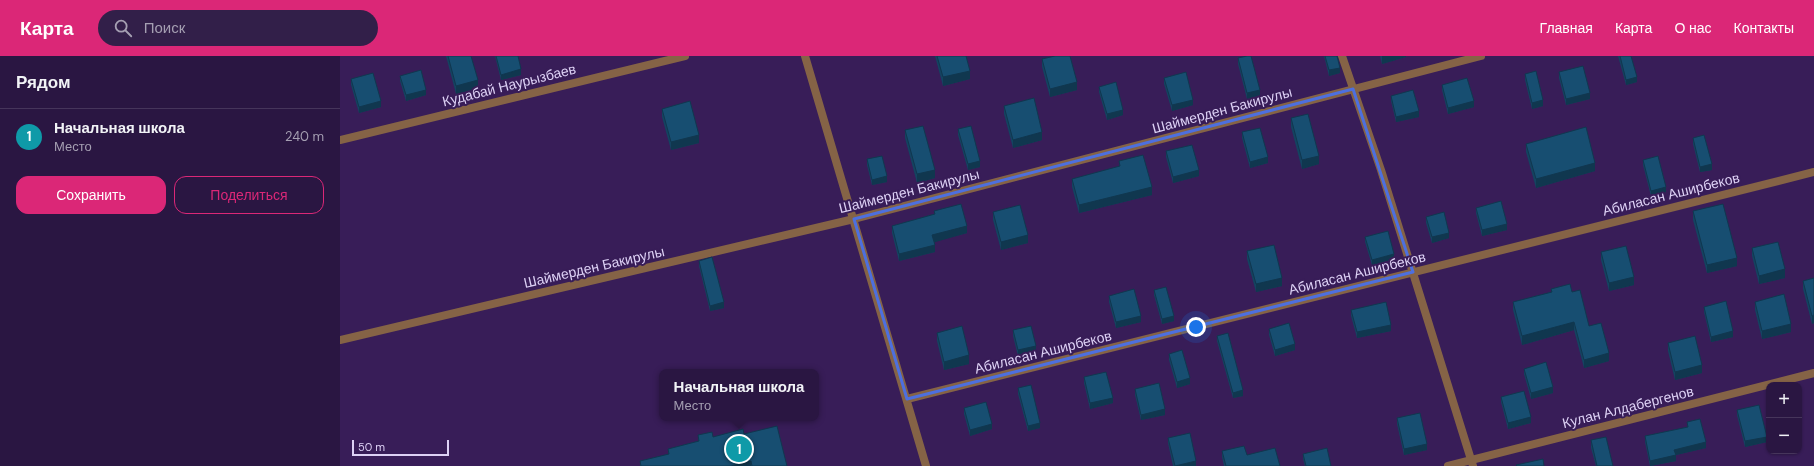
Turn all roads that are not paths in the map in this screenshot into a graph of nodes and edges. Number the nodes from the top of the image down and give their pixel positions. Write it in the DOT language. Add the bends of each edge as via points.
graph roads {
  1 [pos="685,56"];
  2 [pos="805,56"];
  3 [pos="1342,56"];
  4 [pos="1481,56"];
  5 [pos="1352,89"];
  6 [pos="340,140"];
  7 [pos="1814,172"];
  8 [pos="854,218"];
  9 [pos="1413,272"];
  10 [pos="340,340"];
  11 [pos="1814,373"];
  12 [pos="907,399"];
  13 [pos="1473,463"];
  14 [pos="926,466"];
  15 [pos="1448,466"];
  1 -- 6 [label="street, Кудабай Наурызбаев"];
  2 -- 8 [label="street"];
  3 -- 5 [label="street"];
  4 -- 5 [label="street, Шаймерден Бакирулы"];
  5 -- 8 [label="street, Шаймерден Бакирулы"];
  5 -- 9 [label="street"];
  7 -- 9 [label="street, Абиласан Аширбеков"];
  8 -- 10 [label="street, Шаймерден Бакирулы"];
  8 -- 12 [label="street"];
  9 -- 12 [label="street, Абиласан Аширбеков"];
  9 -- 13 [label="street"];
  11 -- 13 [label="street, Кулан Алдабергенов"];
  12 -- 14 [label="street"];
  13 -- 15 [label="street, Кулан Алдабергенов"];
}
